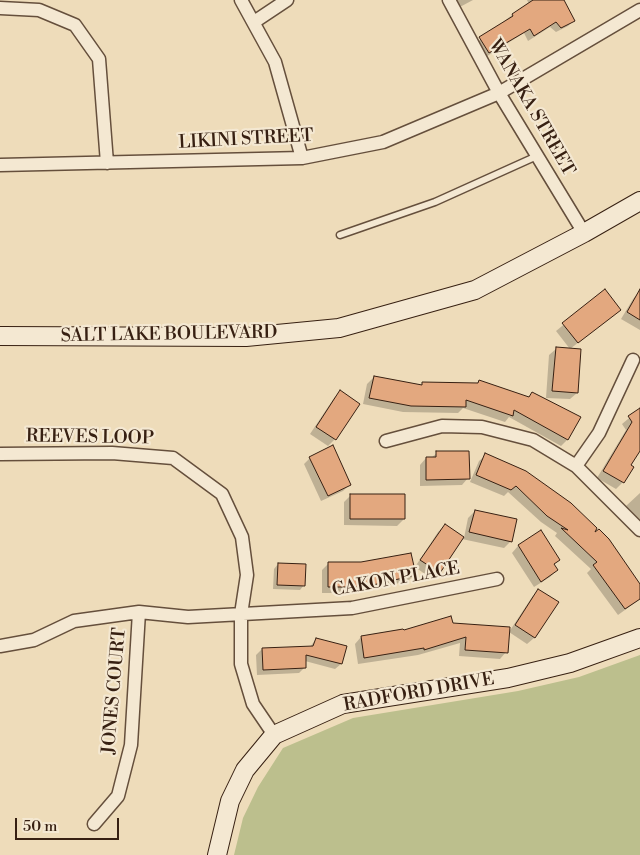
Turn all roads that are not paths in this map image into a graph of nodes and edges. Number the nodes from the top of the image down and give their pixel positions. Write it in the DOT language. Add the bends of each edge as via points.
graph roads {
  1 [pos="241,0"];
  2 [pos="287,0"];
  3 [pos="449,0"];
  4 [pos="0,8"];
  5 [pos="640,10"];
  6 [pos="254,22"];
  7 [pos="499,92"];
  8 [pos="537,156"];
  9 [pos="302,158"];
  10 [pos="107,163"];
  11 [pos="0,165"];
  12 [pos="640,201"];
  13 [pos="584,233"];
  14 [pos="340,234"];
  15 [pos="0,336"];
  16 [pos="633,360"];
  17 [pos="386,442"];
  18 [pos="0,454"];
  19 [pos="576,466"];
  20 [pos="640,530"];
  21 [pos="497,580"];
  22 [pos="139,612"];
  23 [pos="241,614"];
  24 [pos="640,638"];
  25 [pos="0,646"];
  26 [pos="274,735"];
  27 [pos="94,824"];
  28 [pos="217,855"];
  1 -- 6 [label="street"];
  2 -- 6 [label="street"];
  3 -- 7 [label="street, WANAKA STREET"];
  4 -- 10 [label="street" via="39,10 75,25 99,59"];
  5 -- 7 [label="street, LIKINI STREET"];
  6 -- 9 [label="street" via="275,62"];
  7 -- 8 [label="street, WANAKA STREET"];
  7 -- 9 [label="street, LIKINI STREET" via="383,142"];
  8 -- 13 [label="street, WANAKA STREET"];
  8 -- 14 [label="lane" via="435,202"];
  9 -- 10 [label="street, LIKINI STREET"];
  10 -- 11 [label="street, LIKINI STREET"];
  12 -- 13 [label="main road, SALT LAKE BOULEVARD"];
  13 -- 15 [label="main road, SALT LAKE BOULEVARD" via="475,290 339,328 246,337"];
  16 -- 19 [label="street" via="600,433"];
  17 -- 19 [label="street" via="442,426 482,426 533,440"];
  18 -- 23 [label="street, REEVES LOOP" via="112,454 173,458 222,494 242,537 247,575"];
  19 -- 20 [label="street"];
  21 -- 23 [label="street, CAKON PLACE" via="352,608"];
  22 -- 23 [label="street" via="188,617"];
  22 -- 25 [label="street" via="74,621 34,640"];
  22 -- 27 [label="street, JONES COURT" via="131,745 118,796"];
  23 -- 26 [label="street, REEVES LOOP" via="241,664 253,704"];
  24 -- 26 [label="main road, RADFORD DRIVE" via="570,664 508,678 343,704"];
  26 -- 28 [label="main road, RADFORD DRIVE" via="245,770 230,801"];
}
